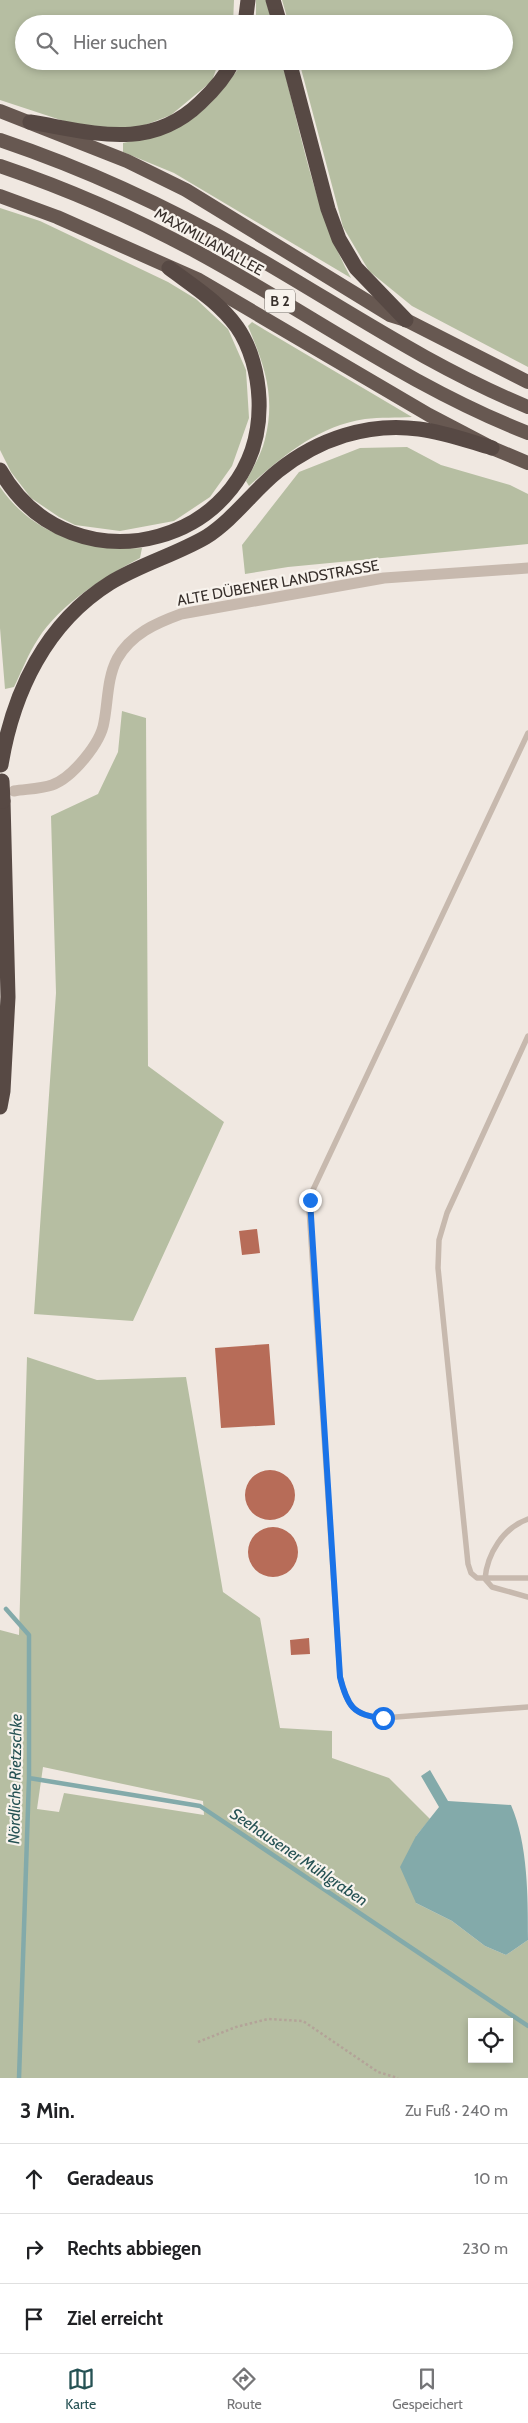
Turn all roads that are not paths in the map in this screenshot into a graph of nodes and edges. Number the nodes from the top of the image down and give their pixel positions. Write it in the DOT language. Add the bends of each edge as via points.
graph roads {
  1 [pos="248,0"];
  2 [pos="273,0"];
  3 [pos="246,15"];
  4 [pos="277,15"];
  5 [pos="227,70"];
  6 [pos="291,70"];
  7 [pos="0,111"];
  8 [pos="30,122"];
  9 [pos="0,140"];
  10 [pos="0,166"];
  11 [pos="0,196"];
  12 [pos="168,268"];
  13 [pos="406,320"];
  14 [pos="528,382"];
  15 [pos="528,407"];
  16 [pos="528,433"];
  17 [pos="492,448"];
  18 [pos="528,463"];
  19 [pos="0,470"];
  20 [pos="528,568"];
  21 [pos="528,733"];
  22 [pos="0,760"];
  23 [pos="6,791"];
  24 [pos="528,1036"];
  25 [pos="0,1107"];
  26 [pos="528,1519"];
  27 [pos="528,1578"];
  28 [pos="485,1579"];
  29 [pos="528,1597"];
  30 [pos="528,1707"];
  1 -- 3 [label="highway"];
  2 -- 4 [label="highway"];
  5 -- 8 [label="highway" via="216,88 196,108 157,130 116,136"];
  6 -- 13 [label="highway" via="328,209 340,239 356,268"];
  7 -- 8 [label="highway"];
  8 -- 13 [label="highway" via="127,161 186,190 390,315"];
  9 -- 15 [label="highway, MAXIMILIANALLEE / B 2" via="151,201 248,253 436,363"];
  10 -- 16 [label="highway, MAXIMILIANALLEE / B 2" via="144,224 237,274 390,366 491,418"];
  11 -- 12 [label="highway" via="57,217"];
  12 -- 17 [label="highway" via="198,280"];
  12 -- 19 [label="highway" via="216,303 238,328 252,357 259,386 260,408 252,451 221,500 202,517 178,531 149,540 118,543 76,536 47,520 17,495"];
  13 -- 14 [label="highway"];
  17 -- 18 [label="highway"];
  17 -- 22 [label="highway" via="420,429 390,427 339,436 301,454 277,471 229,519 208,535 110,583 84,602 59,627 33,664 18,699"];
  20 -- 23 [label="street, ALTE DÜBENER LANDSTRASSE" via="384,578 181,614 154,624 133,639 117,659 109,682 104,726 92,749 75,770 53,785"];
  21 -- 30 [label="lane" via="312,1192 309,1209 340,1677 345,1696 354,1710 366,1717"];
  22 -- 23 [label="highway"];
  23 -- 25 [label="highway" via="8,997"];
  24 -- 28 [label="lane" via="447,1212 439,1240 438,1268 468,1564 471,1573"];
  26 -- 28 [label="lane" via="506,1533 490,1554"];
  27 -- 28 [label="lane"];
  28 -- 29 [label="lane" via="492,1587"];
}
